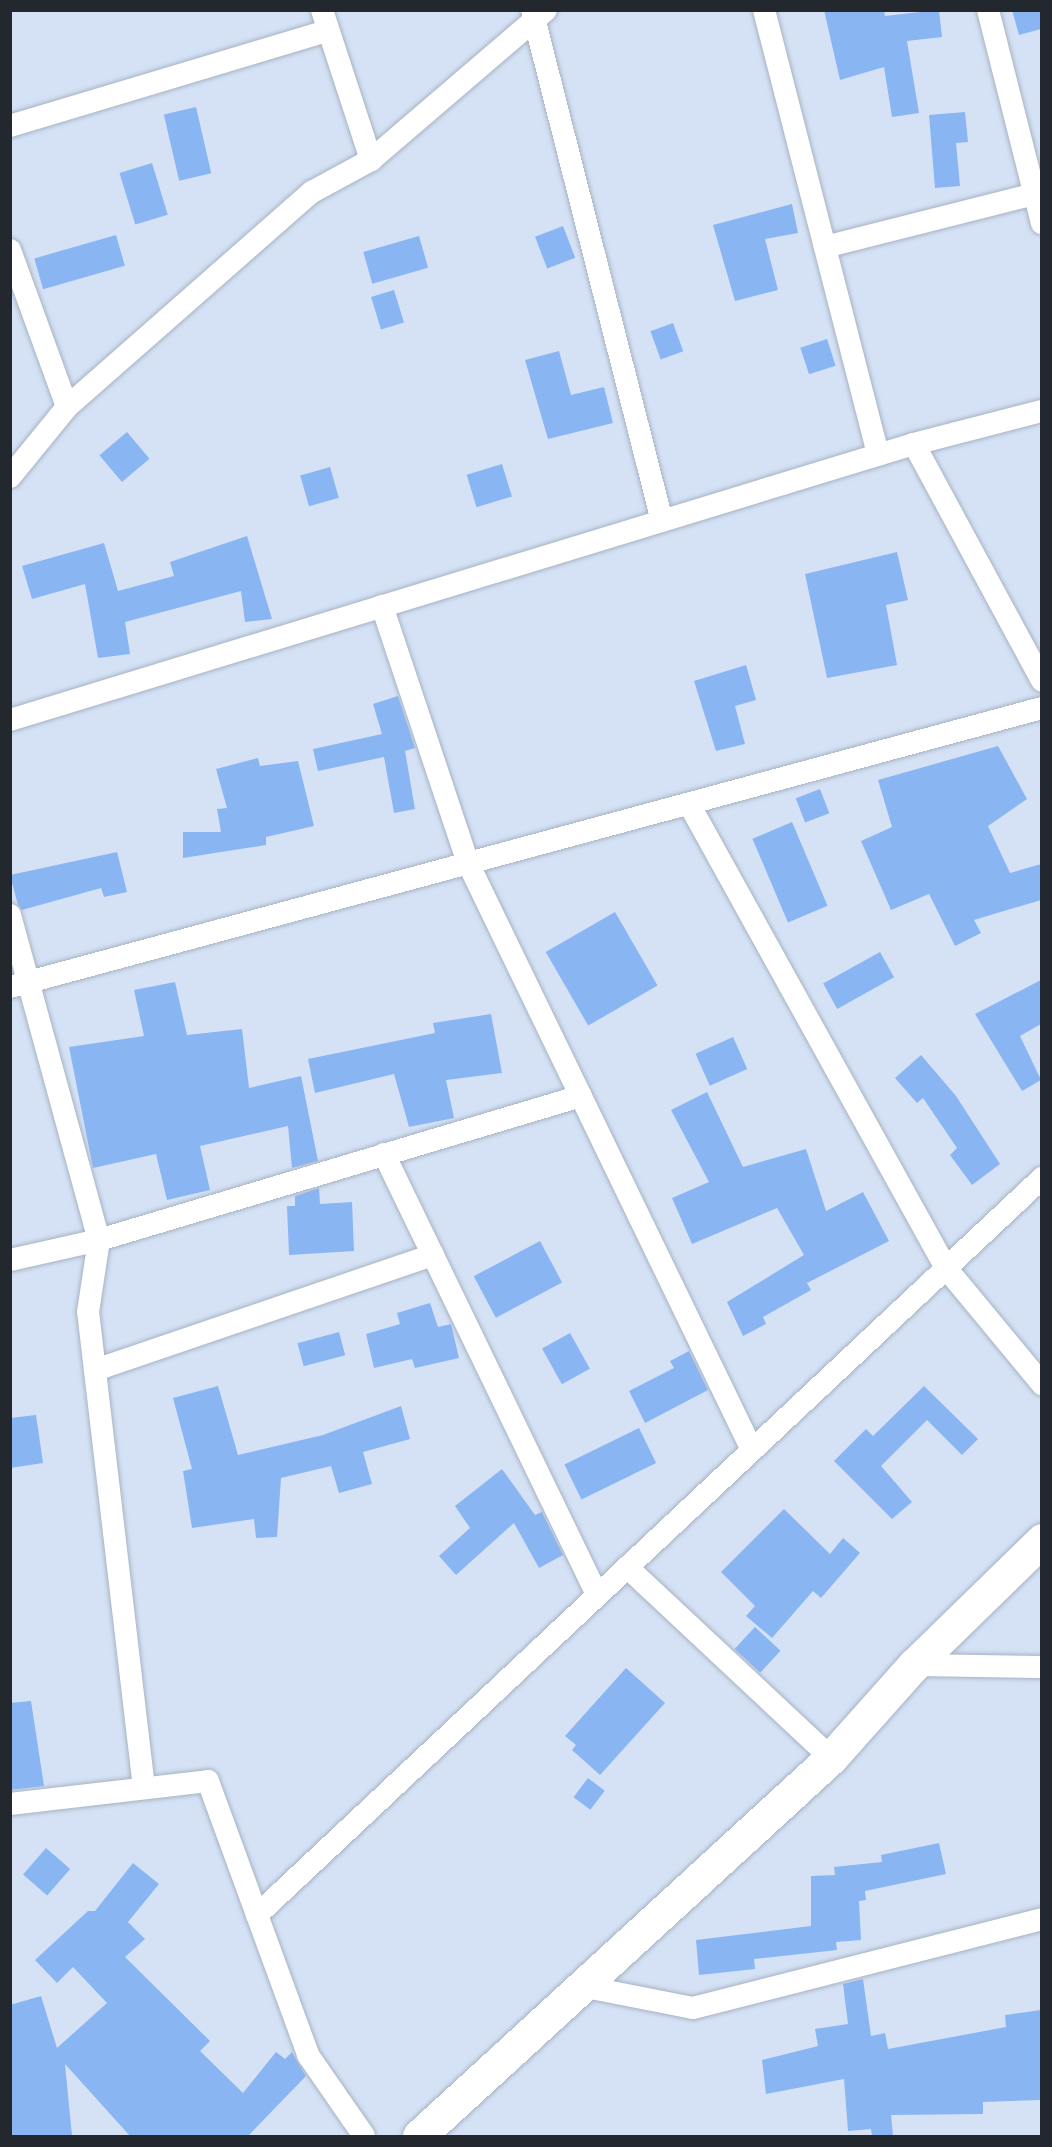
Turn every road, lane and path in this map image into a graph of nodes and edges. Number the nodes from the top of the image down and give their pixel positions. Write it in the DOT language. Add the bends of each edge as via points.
graph roads {
  1 [pos="764,10"];
  2 [pos="988,10"];
  3 [pos="537,14"];
  4 [pos="325,21"];
  5 [pos="10,126"];
  6 [pos="371,160"];
  7 [pos="1038,193"];
  8 [pos="1041,224"];
  9 [pos="825,248"];
  10 [pos="10,250"];
  11 [pos="67,406"];
  12 [pos="1041,411"];
  13 [pos="914,444"];
  14 [pos="878,455"];
  15 [pos="10,477"];
  16 [pos="662,521"];
  17 [pos="382,606"];
  18 [pos="1041,681"];
  19 [pos="1041,708"];
  20 [pos="10,720"];
  21 [pos="689,804"];
  22 [pos="468,863"];
  23 [pos="10,915"];
  24 [pos="20,985"];
  25 [pos="580,1096"];
  26 [pos="384,1154"];
  27 [pos="1041,1178"];
  28 [pos="99,1240"];
  29 [pos="433,1255"];
  30 [pos="10,1260"];
  31 [pos="946,1268"];
  32 [pos="95,1370"];
  33 [pos="1041,1384"];
  34 [pos="752,1450"];
  35 [pos="1041,1540"];
  36 [pos="627,1567"];
  37 [pos="597,1595"];
  38 [pos="914,1665"];
  39 [pos="1041,1667"];
  40 [pos="831,1758"];
  41 [pos="144,1788"];
  42 [pos="10,1804"];
  43 [pos="257,1915"];
  44 [pos="1041,1919"];
  45 [pos="586,1987"];
  46 [pos="431,2132"];
  47 [pos="364,2136"];
  1 -- 9 [label="street"];
  2 -- 7 [label="street"];
  3 -- 6 [label="street"];
  3 -- 16 [label="street"];
  4 -- 5 [label="street"];
  4 -- 6 [label="street"];
  6 -- 11 [label="street" via="312,192"];
  7 -- 8 [label="street"];
  7 -- 9 [label="street"];
  9 -- 14 [label="street"];
  10 -- 11 [label="street"];
  11 -- 15 [label="street"];
  12 -- 13 [label="street"];
  13 -- 14 [label="street"];
  13 -- 18 [label="street"];
  14 -- 16 [label="street"];
  16 -- 17 [label="street"];
  17 -- 20 [label="street"];
  17 -- 22 [label="street"];
  19 -- 21 [label="street"];
  21 -- 22 [label="street"];
  21 -- 31 [label="street"];
  22 -- 24 [label="street"];
  22 -- 25 [label="street"];
  23 -- 24 [label="street"];
  24 -- 28 [label="street"];
  25 -- 26 [label="street"];
  25 -- 34 [label="street"];
  26 -- 28 [label="street"];
  26 -- 29 [label="street"];
  27 -- 31 [label="street"];
  28 -- 30 [label="street"];
  28 -- 32 [label="street" via="88,1312"];
  29 -- 32 [label="street"];
  29 -- 37 [label="street"];
  31 -- 33 [label="street"];
  31 -- 34 [label="street"];
  32 -- 41 [label="street"];
  34 -- 36 [label="street"];
  35 -- 38 [label="main road"];
  36 -- 37 [label="street"];
  36 -- 40 [label="street"];
  37 -- 43 [label="street"];
  38 -- 39 [label="street"];
  38 -- 40 [label="main road"];
  40 -- 45 [label="main road"];
  41 -- 42 [label="street"];
  41 -- 43 [label="street" via="208,1781"];
  43 -- 47 [label="street" via="308,2055"];
  44 -- 45 [label="street" via="693,2007"];
  45 -- 46 [label="main road"];
}
